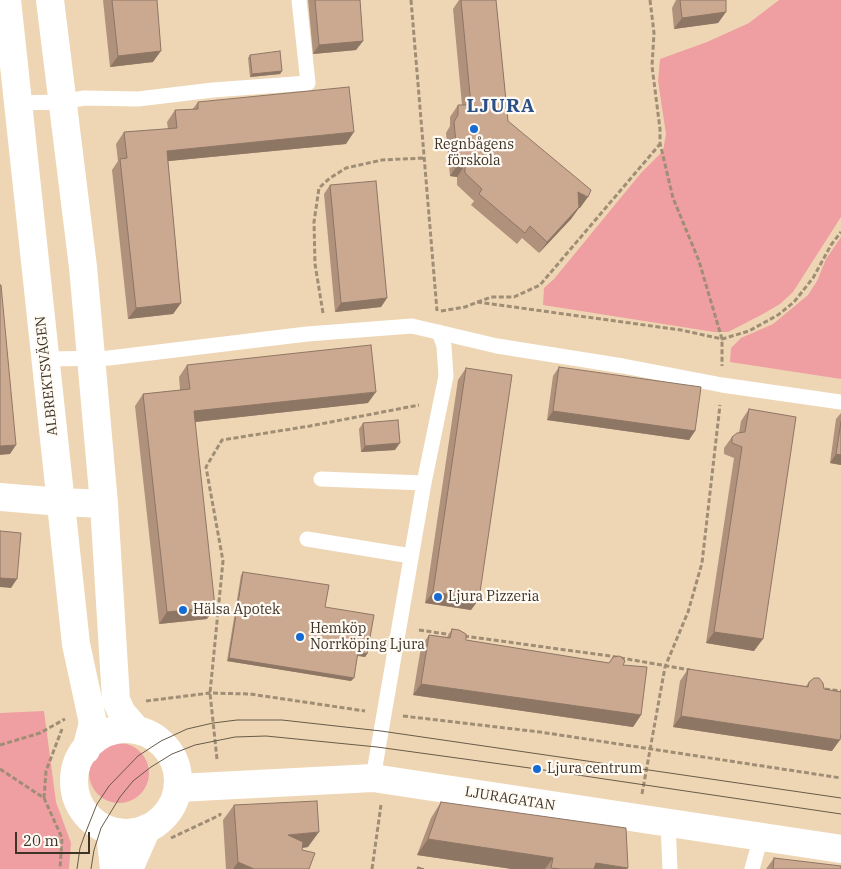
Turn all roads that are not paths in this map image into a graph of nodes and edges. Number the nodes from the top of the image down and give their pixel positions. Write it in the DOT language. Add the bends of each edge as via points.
graph roads {
  1 [pos="7,0"];
  2 [pos="50,0"];
  3 [pos="299,0"];
  4 [pos="62,102"];
  5 [pos="18,103"];
  6 [pos="439,332"];
  7 [pos="46,359"];
  8 [pos="91,359"];
  9 [pos="841,402"];
  10 [pos="321,478"];
  11 [pos="424,484"];
  12 [pos="0,497"];
  13 [pos="61,502"];
  14 [pos="104,504"];
  15 [pos="307,539"];
  16 [pos="412,556"];
  17 [pos="135,728"];
  18 [pos="86,750"];
  19 [pos="373,778"];
  20 [pos="178,788"];
  21 [pos="668,823"];
  22 [pos="147,828"];
  23 [pos="110,832"];
  24 [pos="761,837"];
  25 [pos="841,849"];
  26 [pos="114,869"];
  27 [pos="129,869"];
  28 [pos="670,869"];
  29 [pos="752,869"];
  1 -- 5 [label="main road, ALBREKTSVÄGEN"];
  2 -- 4 [label="main road"];
  3 -- 4 [label="lane" via="308,83 138,99 84,98"];
  4 -- 5 [label="lane"];
  4 -- 8 [label="main road"];
  5 -- 7 [label="main road, ALBREKTSVÄGEN"];
  6 -- 8 [label="lane" via="412,326"];
  6 -- 9 [label="lane" via="497,346"];
  6 -- 11 [label="lane" via="444,346 446,376"];
  7 -- 8 [label="lane"];
  7 -- 13 [label="main road, ALBREKTSVÄGEN"];
  8 -- 14 [label="main road"];
  10 -- 11 [label="lane"];
  11 -- 16 [label="lane"];
  12 -- 13 [label="main road"];
  13 -- 14 [label="main road"];
  13 -- 18 [label="main road, ALBREKTSVÄGEN" via="76,644 93,723"];
  14 -- 17 [label="main road" via="116,700"];
  15 -- 16 [label="lane"];
  16 -- 19 [label="lane"];
  17 -- 18 [label="main road" via="117,729 100,737"];
  17 -- 20 [label="main road" via="161,740 172,754 178,771"];
  18 -- 23 [label="main road" via="78,762 75,793 89,820"];
  19 -- 20 [label="main road, LJURAGATAN"];
  19 -- 21 [label="main road, LJURAGATAN"];
  20 -- 22 [label="main road" via="172,805 162,818"];
  21 -- 24 [label="main road, LJURAGATAN"];
  21 -- 28 [label="lane"];
  22 -- 23 [label="main road" via="129,834"];
  22 -- 27 [label="main road"];
  23 -- 26 [label="main road"];
  24 -- 25 [label="main road, LJURAGATAN"];
  24 -- 29 [label="lane"];
}
